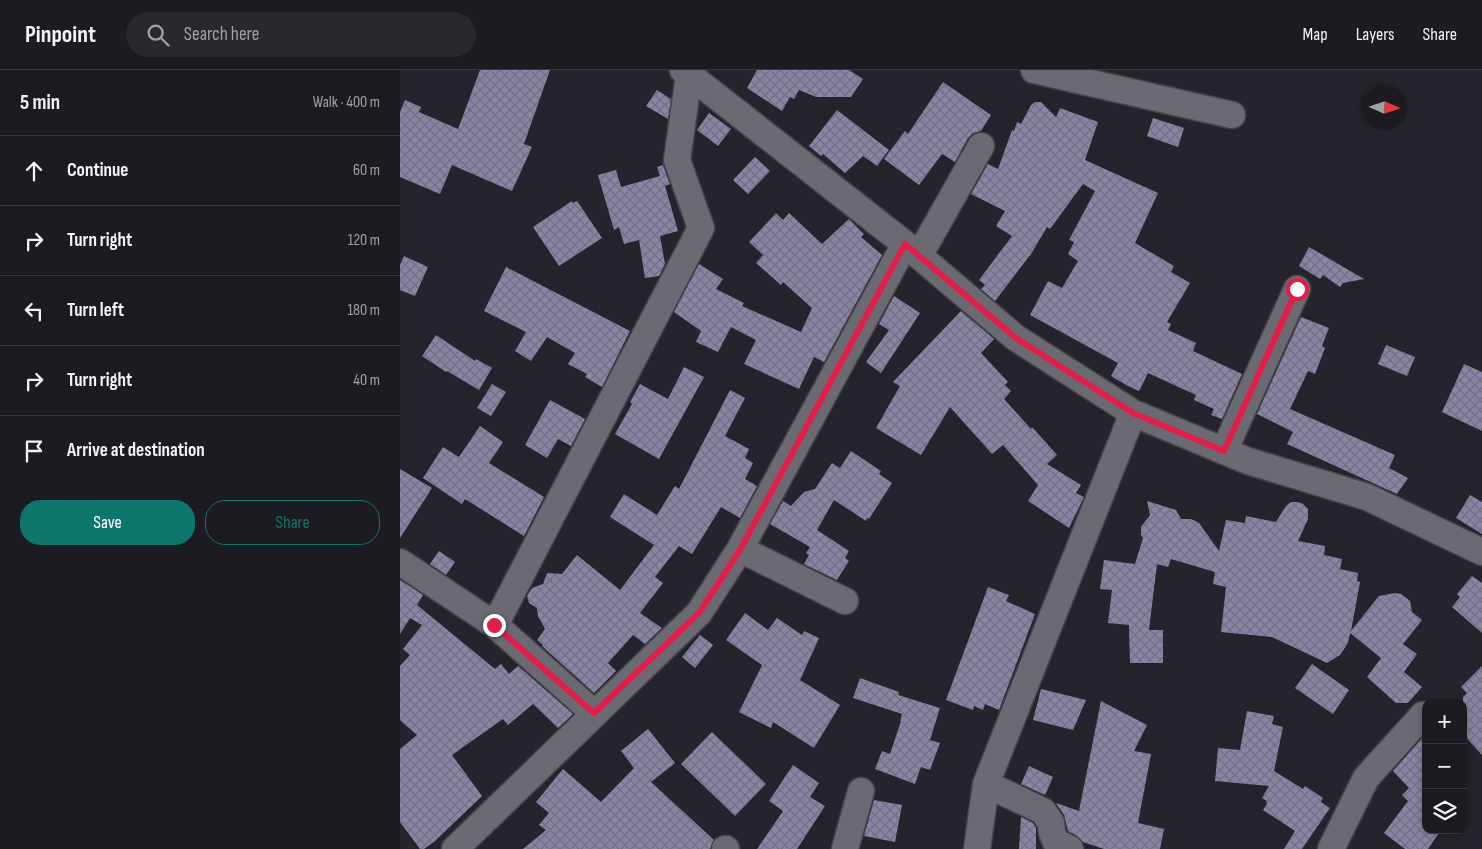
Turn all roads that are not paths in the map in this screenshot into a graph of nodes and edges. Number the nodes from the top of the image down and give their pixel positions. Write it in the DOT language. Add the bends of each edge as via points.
graph roads {
  1 [pos="1034,70"];
  2 [pos="686,72"];
  3 [pos="1232,115"];
  4 [pos="981,146"];
  5 [pos="912,250"];
  6 [pos="1297,289"];
  7 [pos="1133,413"];
  8 [pos="1224,451"];
  9 [pos="740,550"];
  10 [pos="1482,552"];
  11 [pos="400,562"];
  12 [pos="846,601"];
  13 [pos="494,625"];
  14 [pos="594,713"];
  15 [pos="1422,716"];
  16 [pos="986,784"];
  17 [pos="861,791"];
  18 [pos="457,848"];
  19 [pos="845,849"];
  20 [pos="977,849"];
  21 [pos="1070,849"];
  22 [pos="1331,849"];
  1 -- 3 [label="street"];
  2 -- 5 [label="street"];
  2 -- 13 [label="street" via="677,160 701,228"];
  4 -- 5 [label="street"];
  5 -- 7 [label="street" via="1016,338"];
  5 -- 9 [label="street"];
  6 -- 8 [label="street"];
  7 -- 8 [label="street"];
  7 -- 16 [label="street"];
  8 -- 10 [label="street" via="1367,497"];
  9 -- 12 [label="street"];
  9 -- 14 [label="street" via="699,613"];
  11 -- 13 [label="street"];
  13 -- 14 [label="street"];
  14 -- 18 [label="street"];
  15 -- 22 [label="street" via="1366,778"];
  16 -- 20 [label="street"];
  16 -- 21 [label="street" via="1043,812 1051,823 1056,842"];
  17 -- 19 [label="street"];
}
